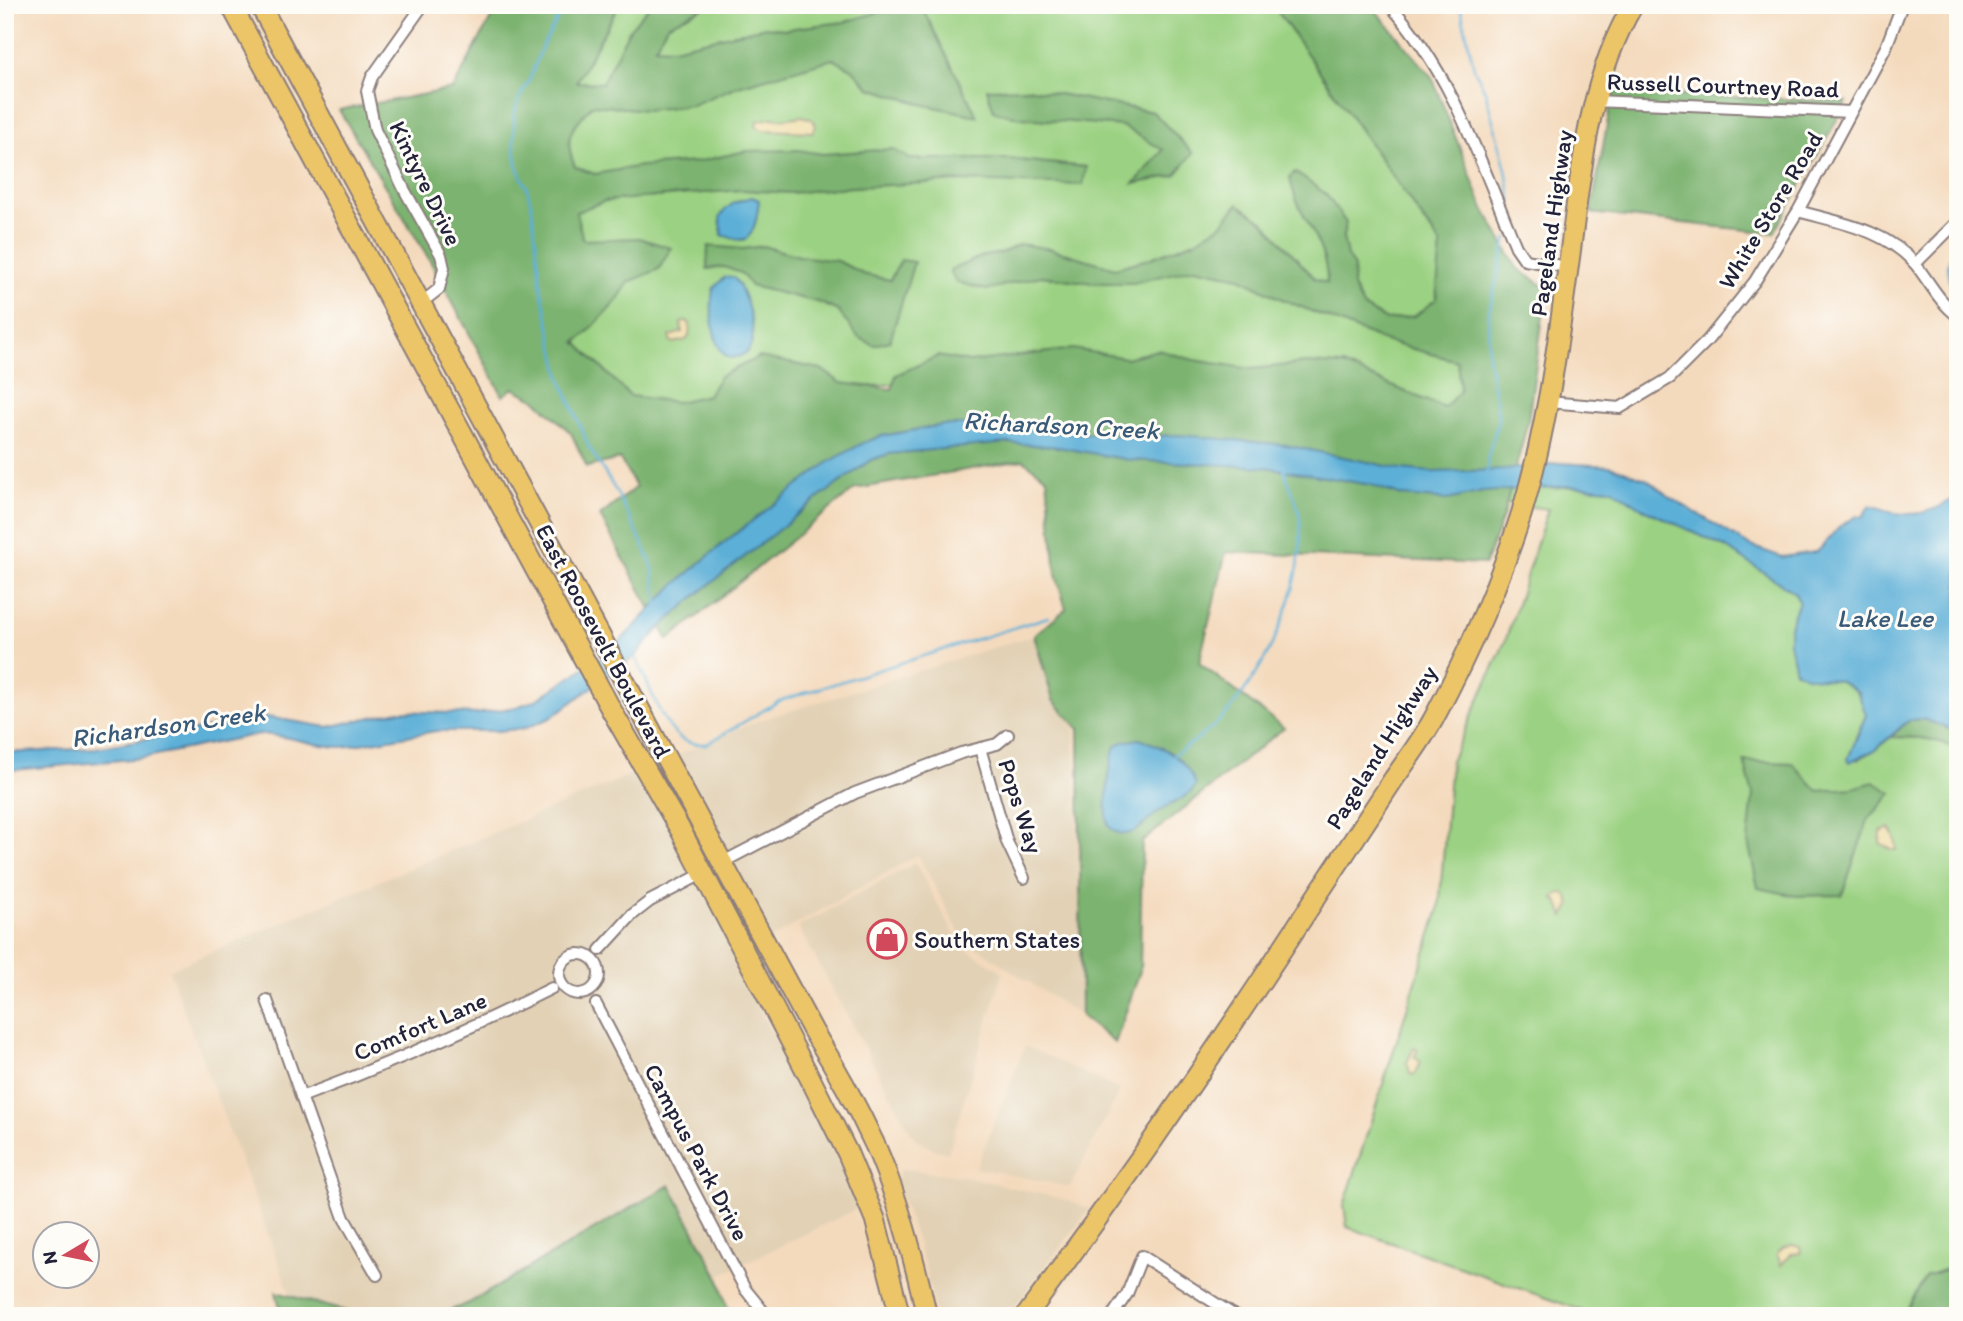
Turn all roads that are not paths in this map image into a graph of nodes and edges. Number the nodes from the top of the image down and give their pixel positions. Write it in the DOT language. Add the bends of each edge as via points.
graph roads {
  1 [pos="231,5"];
  2 [pos="260,5"];
  3 [pos="423,5"];
  4 [pos="1390,5"];
  5 [pos="1633,5"];
  6 [pos="1902,5"];
  7 [pos="1594,100"];
  8 [pos="1851,112"];
  9 [pos="312,156"];
  10 [pos="1798,211"];
  11 [pos="1958,221"];
  12 [pos="1915,264"];
  13 [pos="1568,267"];
  14 [pos="421,303"];
  15 [pos="1958,316"];
  16 [pos="401,320"];
  17 [pos="1548,402"];
  18 [pos="508,465"];
  19 [pos="1009,735"];
  20 [pos="980,748"];
  21 [pos="638,755"];
  22 [pos="723,862"];
  23 [pos="702,874"];
  24 [pos="1024,878"];
  25 [pos="600,950"];
  26 [pos="585,955"];
  27 [pos="596,963"];
  28 [pos="559,973"];
  29 [pos="594,987"];
  30 [pos="552,988"];
  31 [pos="564,988"];
  32 [pos="582,994"];
  33 [pos="796,998"];
  34 [pos="267,1000"];
  35 [pos="596,1004"];
  36 [pos="812,1082"];
  37 [pos="301,1097"];
  38 [pos="882,1165"];
  39 [pos="856,1173"];
  40 [pos="377,1275"];
  41 [pos="925,1308"];
  42 [pos="767,1316"];
  43 [pos="900,1316"];
  44 [pos="1026,1316"];
  45 [pos="1112,1316"];
  46 [pos="1235,1316"];
  1 -- 9 [label="highway, East Roosevelt Boulevard"];
  2 -- 14 [label="highway, East Roosevelt Boulevard"];
  3 -- 14 [label="street, Kintyre Drive" via="367,91 375,130 441,255 444,268 439,289"];
  4 -- 13 [label="street" via="1426,50 1453,95 1516,247 1525,260"];
  5 -- 7 [label="highway, Pageland Highway"];
  6 -- 8 [label="street, White Store Road" via="1886,47"];
  7 -- 8 [label="street, Russell Courtney Road"];
  7 -- 13 [label="highway, Pageland Highway"];
  8 -- 10 [label="street, White Store Road"];
  9 -- 14 [label="highway" via="325,163 402,297"];
  9 -- 16 [label="highway, East Roosevelt Boulevard"];
  10 -- 12 [label="street" via="1878,234"];
  10 -- 17 [label="street, White Store Road" via="1734,311 1670,378 1620,408"];
  11 -- 12 [label="street"];
  12 -- 15 [label="street"];
  13 -- 17 [label="highway, Pageland Highway"];
  14 -- 18 [label="highway, East Roosevelt Boulevard"];
  16 -- 18 [label="highway" via="410,318 422,327 490,447"];
  16 -- 21 [label="highway, East Roosevelt Boulevard"];
  17 -- 44 [label="highway, Pageland Highway" via="1520,515 1491,596 1432,721 1179,1104"];
  18 -- 22 [label="highway, East Roosevelt Boulevard"];
  19 -- 20 [label="street"];
  20 -- 22 [label="street" via="855,793"];
  20 -- 24 [label="street, Pops Way" via="1007,842"];
  21 -- 22 [label="highway" via="706,860"];
  21 -- 23 [label="highway, East Roosevelt Boulevard"];
  22 -- 33 [label="highway, East Roosevelt Boulevard"];
  23 -- 25 [label="street" via="650,901"];
  23 -- 33 [label="highway" via="720,882 763,956"];
  23 -- 36 [label="highway, East Roosevelt Boulevard"];
  25 -- 26 [label="street"];
  25 -- 27 [label="street"];
  26 -- 27 [label="street"];
  26 -- 28 [label="street" via="567,958"];
  27 -- 29 [label="street" via="599,975"];
  28 -- 30 [label="street"];
  28 -- 31 [label="street"];
  29 -- 32 [label="street"];
  29 -- 35 [label="street, Campus Park Drive"];
  30 -- 31 [label="street, Comfort Lane"];
  30 -- 37 [label="street, Comfort Lane" via="453,1037"];
  31 -- 32 [label="street, Comfort Lane"];
  32 -- 35 [label="street, Campus Park Drive"];
  33 -- 38 [label="highway, East Roosevelt Boulevard" via="846,1086"];
  34 -- 37 [label="street"];
  35 -- 42 [label="street, Campus Park Drive" via="745,1289"];
  36 -- 38 [label="highway" via="837,1108 867,1164"];
  36 -- 39 [label="highway, East Roosevelt Boulevard"];
  37 -- 40 [label="street" via="344,1217"];
  38 -- 41 [label="highway, East Roosevelt Boulevard"];
  39 -- 41 [label="highway" via="875,1182 913,1290"];
  39 -- 43 [label="highway, East Roosevelt Boulevard" via="875,1219"];
  45 -- 46 [label="street" via="1127,1294 1142,1256"];
}
